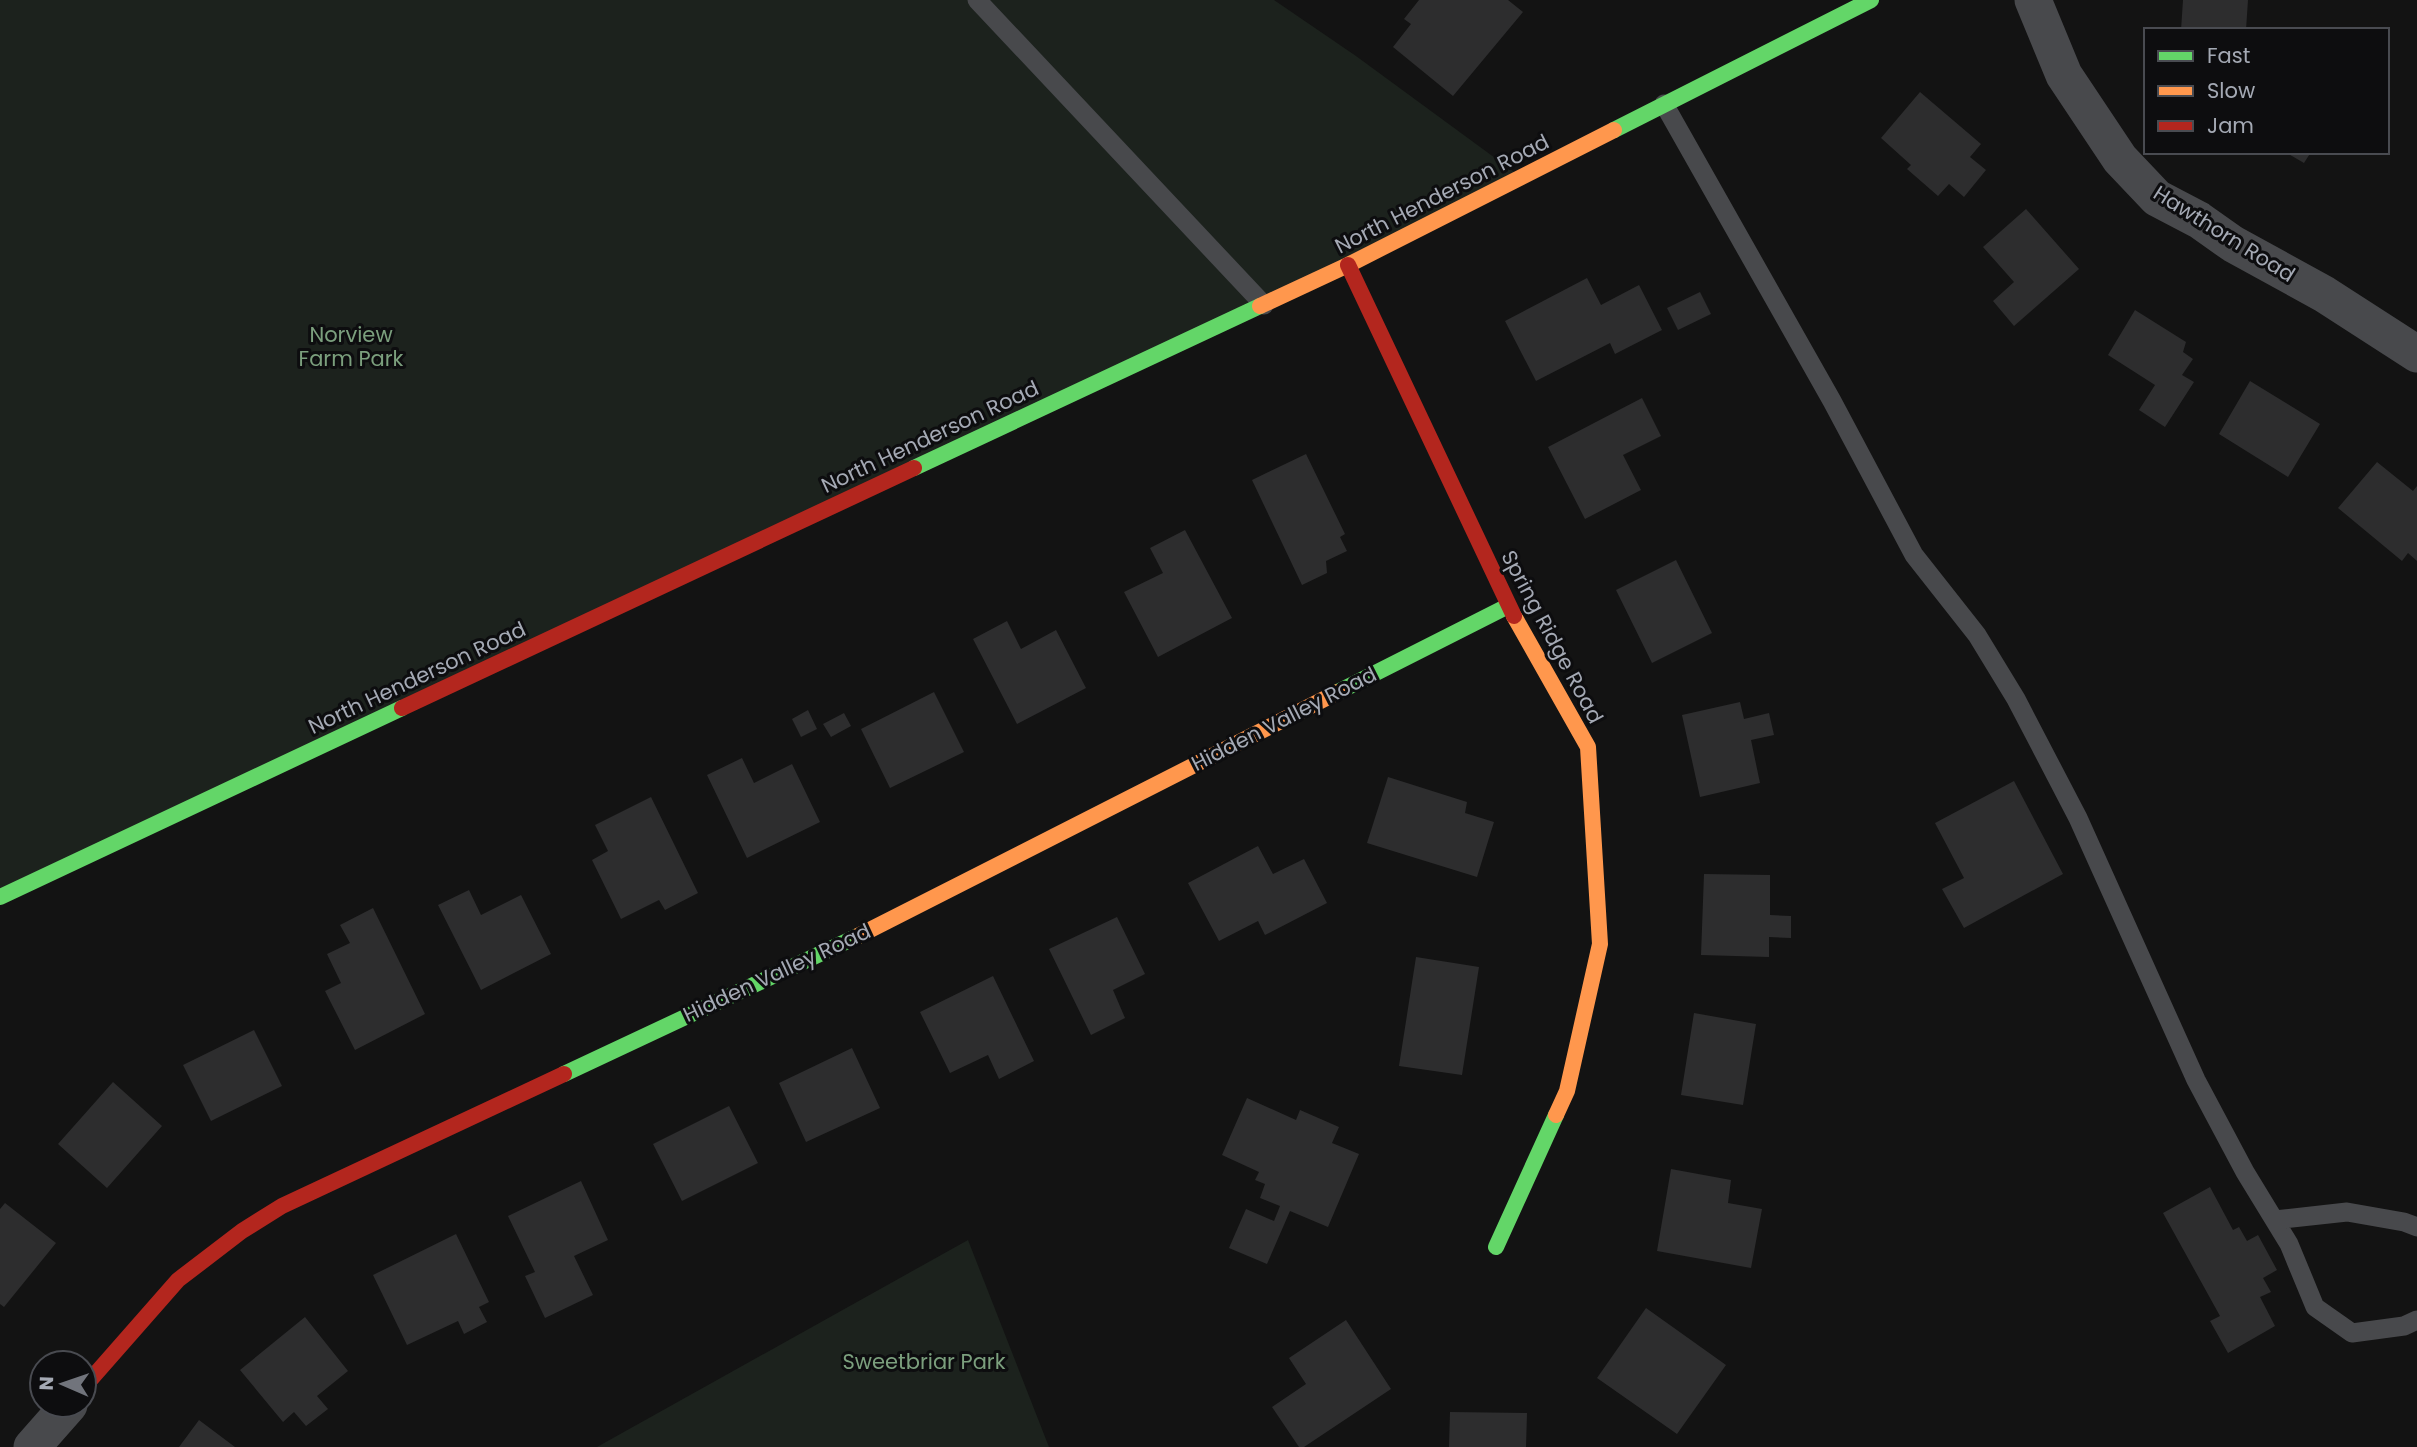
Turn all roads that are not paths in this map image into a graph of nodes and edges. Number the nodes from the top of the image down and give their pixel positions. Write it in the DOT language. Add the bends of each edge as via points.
graph roads {
  1 [pos="976,0"];
  2 [pos="1871,0"];
  3 [pos="2033,0"];
  4 [pos="1664,104"];
  5 [pos="1348,265"];
  6 [pos="1264,304"];
  7 [pos="2417,354"];
  8 [pos="1508,606"];
  9 [pos="0,897"];
  10 [pos="2275,1220"];
  11 [pos="2417,1227"];
  12 [pos="1496,1247"];
  13 [pos="2417,1320"];
  14 [pos="98,1371"];
  15 [pos="57,1419"];
  16 [pos="32,1447"];
  1 -- 6 [label="lane"];
  2 -- 4 [label="street, North Henderson Road"];
  3 -- 7 [label="street, Hawthorn Road" via="2064,75 2120,159 2157,198 2324,294"];
  4 -- 5 [label="street, North Henderson Road"];
  4 -- 10 [label="lane" via="1914,555 1977,635 2016,699 2078,818 2196,1080"];
  5 -- 6 [label="street, North Henderson Road"];
  5 -- 8 [label="street, Spring Ridge Road"];
  6 -- 9 [label="street, North Henderson Road"];
  8 -- 12 [label="street, Spring Ridge Road" via="1588,747 1600,944 1567,1091"];
  8 -- 14 [label="street, Hidden Valley Road" via="856,937 282,1206 178,1280"];
  10 -- 11 [label="lane" via="2347,1212"];
  10 -- 13 [label="lane" via="2315,1307 2352,1333"];
  15 -- 16 [label="street"];
}
